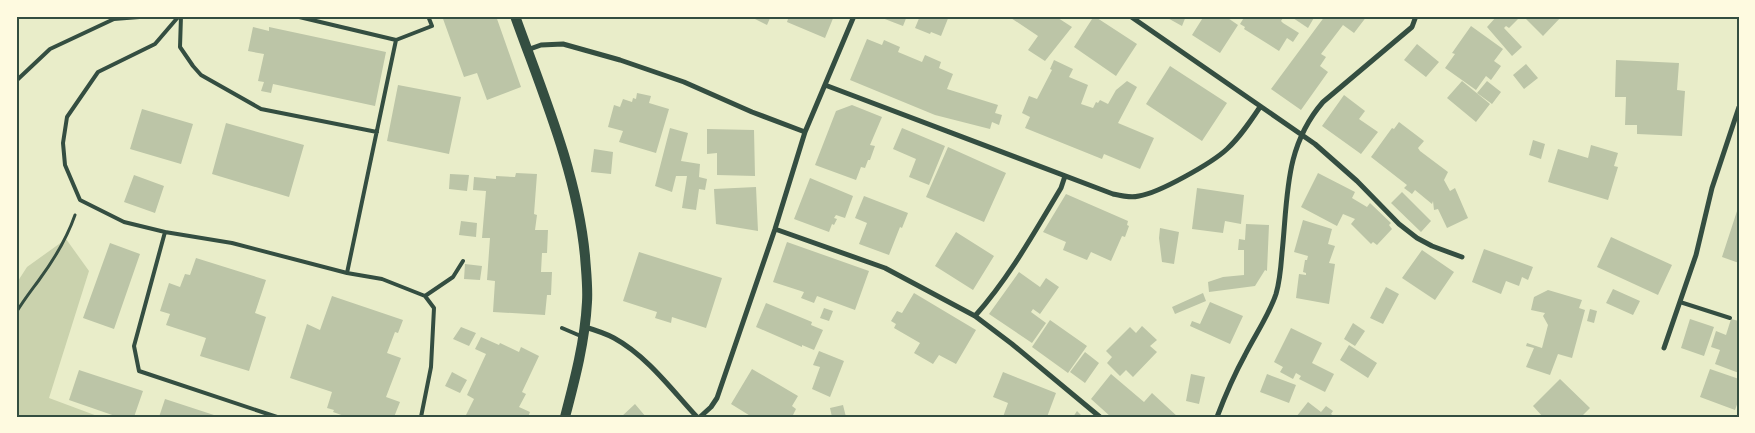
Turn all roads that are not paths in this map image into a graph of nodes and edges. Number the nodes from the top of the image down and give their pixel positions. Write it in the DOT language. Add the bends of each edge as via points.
graph roads {
  1 [pos="152,16"];
  2 [pos="180,16"];
  3 [pos="295,16"];
  4 [pos="428,16"];
  5 [pos="515,16"];
  6 [pos="854,16"];
  7 [pos="1130,16"];
  8 [pos="1416,16"];
  9 [pos="396,40"];
  10 [pos="527,50"];
  11 [pos="16,81"];
  12 [pos="825,85"];
  13 [pos="1260,107"];
  14 [pos="1739,108"];
  15 [pos="377,132"];
  16 [pos="805,132"];
  17 [pos="1301,134"];
  18 [pos="1065,176"];
  19 [pos="775,229"];
  20 [pos="165,232"];
  21 [pos="1462,257"];
  22 [pos="463,261"];
  23 [pos="347,274"];
  24 [pos="425,296"];
  25 [pos="1680,302"];
  26 [pos="975,316"];
  27 [pos="1730,318"];
  28 [pos="562,328"];
  29 [pos="585,332"];
  30 [pos="1664,348"];
  31 [pos="277,417"];
  32 [pos="421,417"];
  33 [pos="565,417"];
  34 [pos="698,417"];
  35 [pos="1100,417"];
  36 [pos="1217,417"];
  1 -- 11 [label="lane" via="114,19 50,49"];
  2 -- 15 [label="lane" via="180,47 201,75 261,109"];
  2 -- 20 [label="lane" via="155,44 98,72 67,117 63,143 65,165 80,200 124,222"];
  3 -- 9 [label="lane"];
  4 -- 9 [label="lane" via="432,26"];
  5 -- 10 [label="main road"];
  6 -- 12 [label="street"];
  7 -- 13 [label="street"];
  8 -- 17 [label="street" via="1412,26 1323,102"];
  9 -- 15 [label="lane"];
  10 -- 16 [label="street" via="563,44 620,60 684,82"];
  10 -- 29 [label="main road" via="558,136 583,234 587,299"];
  12 -- 16 [label="street"];
  12 -- 18 [label="street"];
  13 -- 17 [label="street"];
  13 -- 18 [label="street" via="1243,132 1214,160 1148,193 1128,197 1113,194"];
  14 -- 25 [label="street" via="1712,188 1696,255"];
  15 -- 23 [label="lane"];
  16 -- 19 [label="street"];
  17 -- 21 [label="street" via="1329,155 1417,238"];
  17 -- 36 [label="street" via="1290,171 1276,294"];
  18 -- 26 [label="street" via="1011,271"];
  19 -- 26 [label="street" via="885,268"];
  19 -- 34 [label="street" via="717,398"];
  20 -- 23 [label="lane" via="232,243"];
  20 -- 31 [label="lane" via="134,346 139,371"];
  22 -- 24 [label="lane" via="453,277"];
  23 -- 24 [label="lane" via="382,279"];
  24 -- 32 [label="lane" via="434,308 431,367"];
  25 -- 27 [label="lane"];
  25 -- 30 [label="street"];
  26 -- 35 [label="street"];
  28 -- 29 [label="lane"];
  29 -- 33 [label="main road"];
  29 -- 34 [label="street" via="614,338 632,350"];
}
